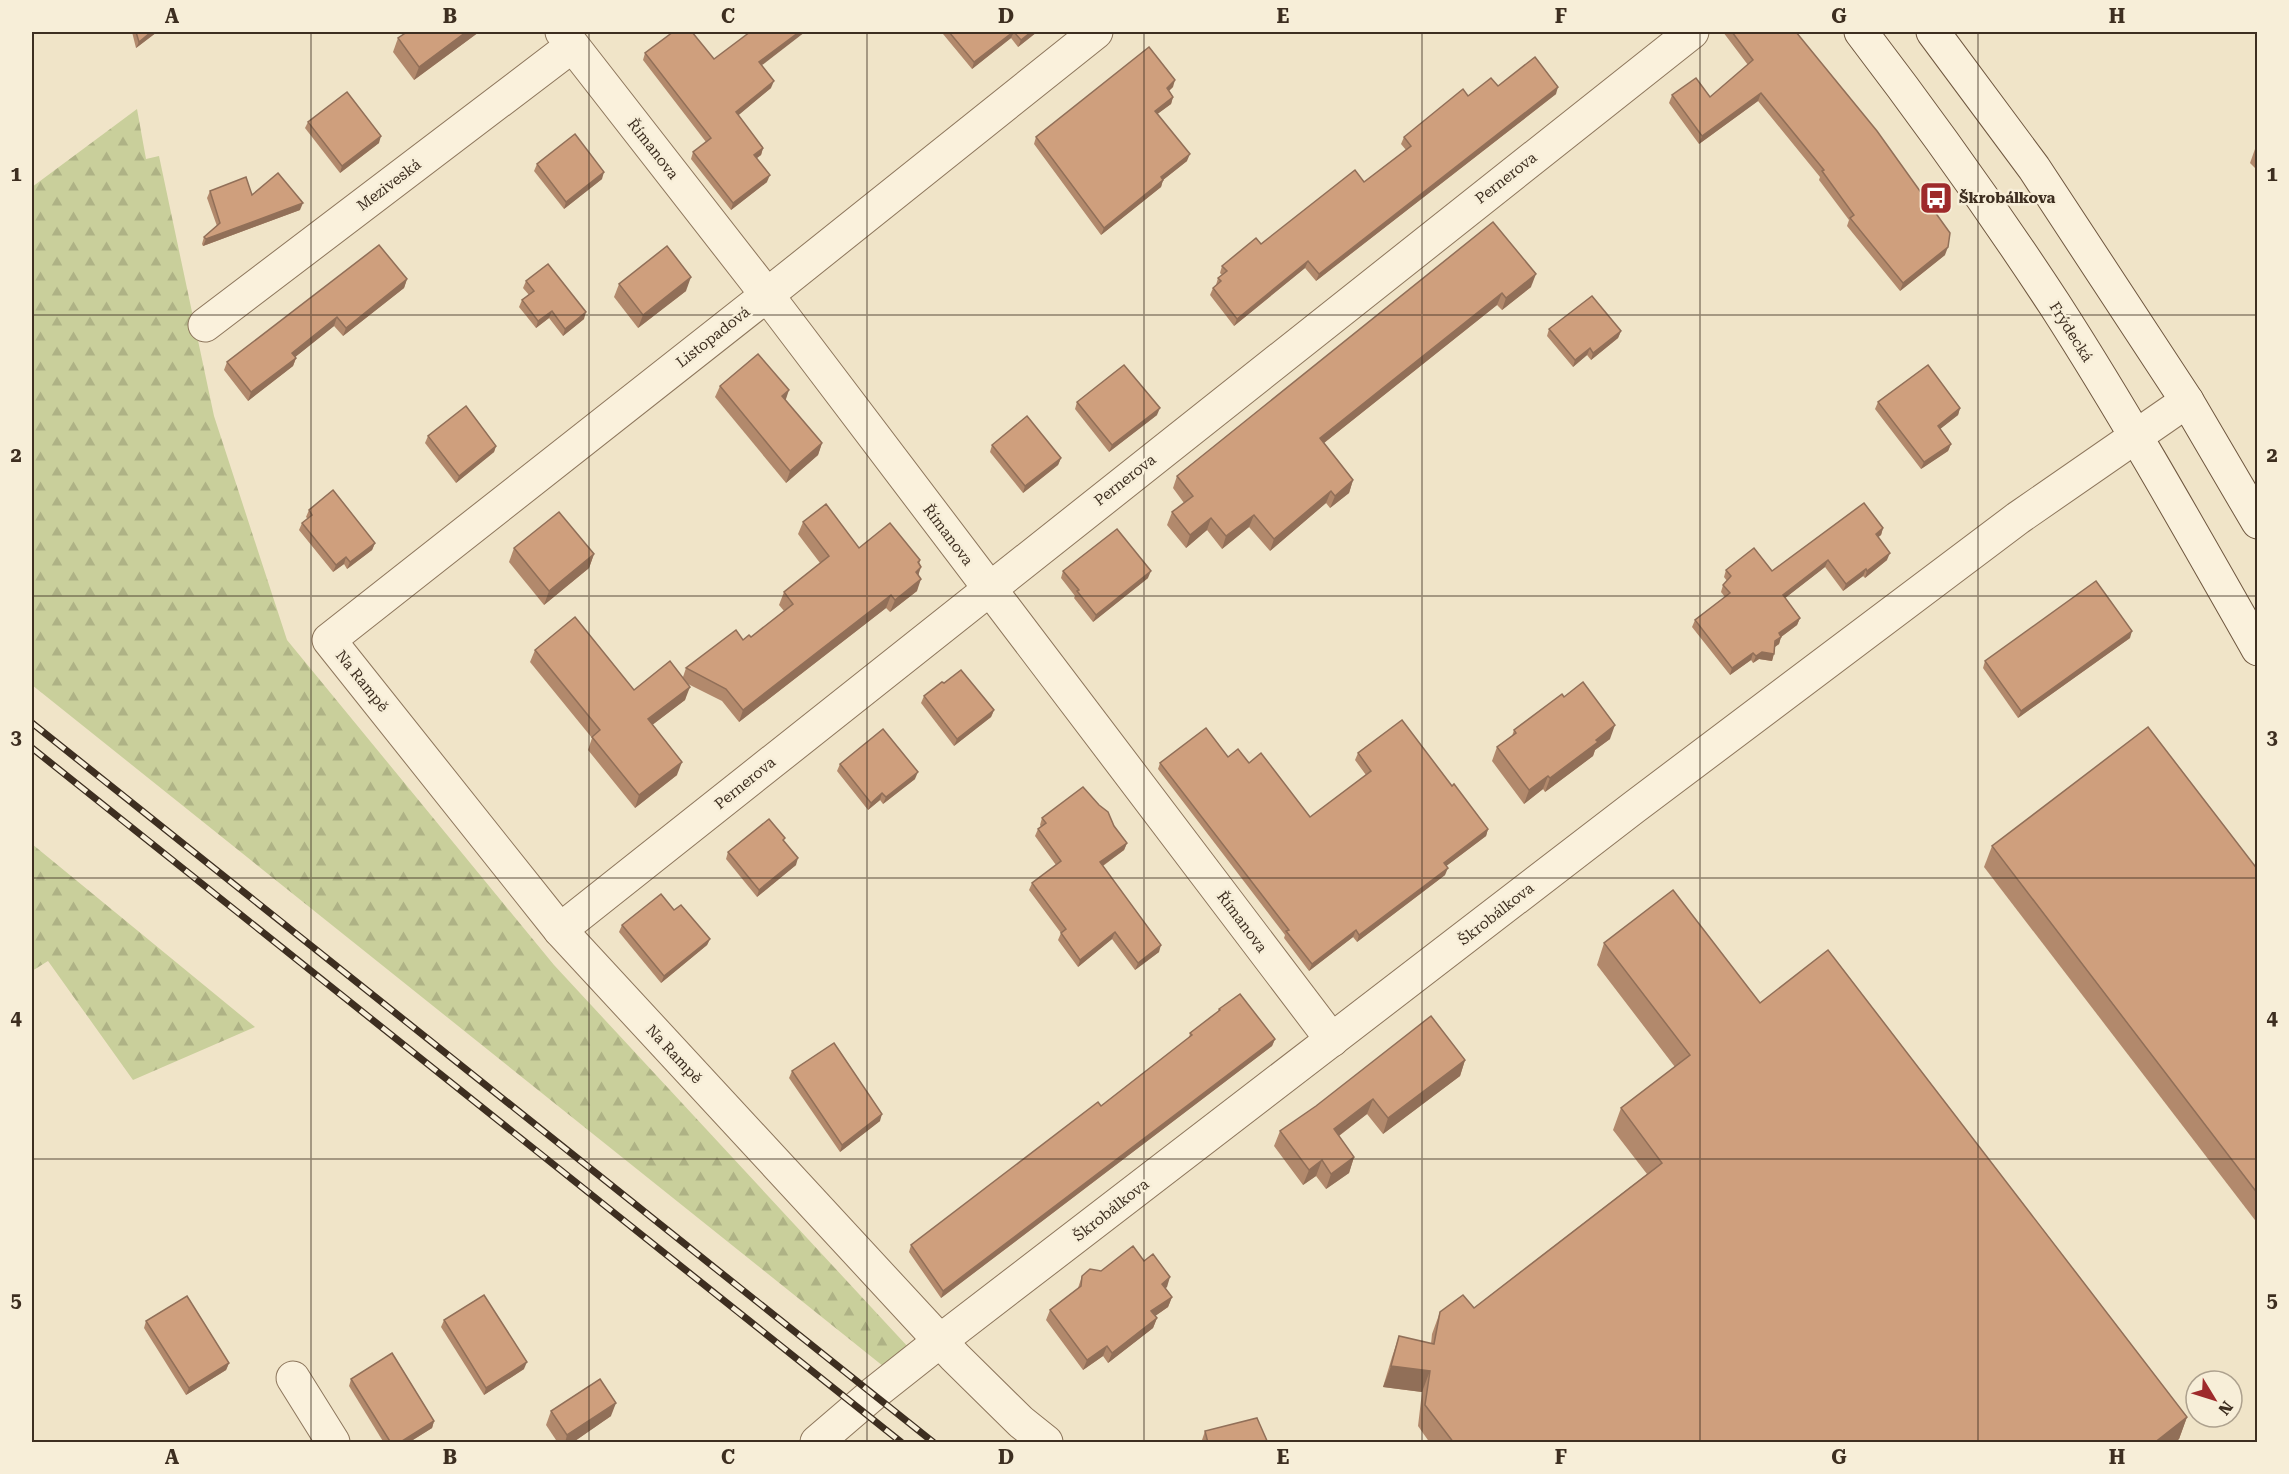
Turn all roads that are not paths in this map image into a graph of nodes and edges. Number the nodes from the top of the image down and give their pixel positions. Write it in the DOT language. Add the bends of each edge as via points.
graph roads {
  1 [pos="1096,32"];
  2 [pos="1692,32"];
  3 [pos="1861,32"];
  4 [pos="1933,32"];
  5 [pos="567,39"];
  6 [pos="767,295"];
  7 [pos="205,325"];
  8 [pos="2187,400"];
  9 [pos="2136,435"];
  10 [pos="2258,522"];
  11 [pos="989,588"];
  12 [pos="329,640"];
  13 [pos="2258,649"];
  14 [pos="560,930"];
  15 [pos="1332,1040"];
  16 [pos="940,1341"];
  17 [pos="293,1378"];
  18 [pos="333,1443"];
  19 [pos="817,1443"];
  20 [pos="1046,1443"];
  1 -- 6 [label="street, Listopadová"];
  2 -- 11 [label="street, Pernerova"];
  3 -- 9 [label="street, Frýdecká" via="1983,198"];
  4 -- 8 [label="street" via="2034,168"];
  5 -- 6 [label="street, Římanova"];
  5 -- 7 [label="street, Meziveská"];
  6 -- 11 [label="street, Římanova"];
  6 -- 12 [label="street, Listopadová"];
  8 -- 9 [label="street, Škrobálkova"];
  8 -- 10 [label="street"];
  9 -- 13 [label="street, Frýdecká"];
  9 -- 15 [label="street, Škrobálkova" via="2018,518"];
  11 -- 14 [label="street, Pernerova"];
  11 -- 15 [label="street, Římanova"];
  12 -- 14 [label="street, Na Rampě"];
  14 -- 16 [label="street, Na Rampě"];
  15 -- 16 [label="street, Škrobálkova"];
  16 -- 19 [label="street, Škrobálkova"];
  16 -- 20 [label="street, Na Rampě"];
  17 -- 18 [label="street"];
}
